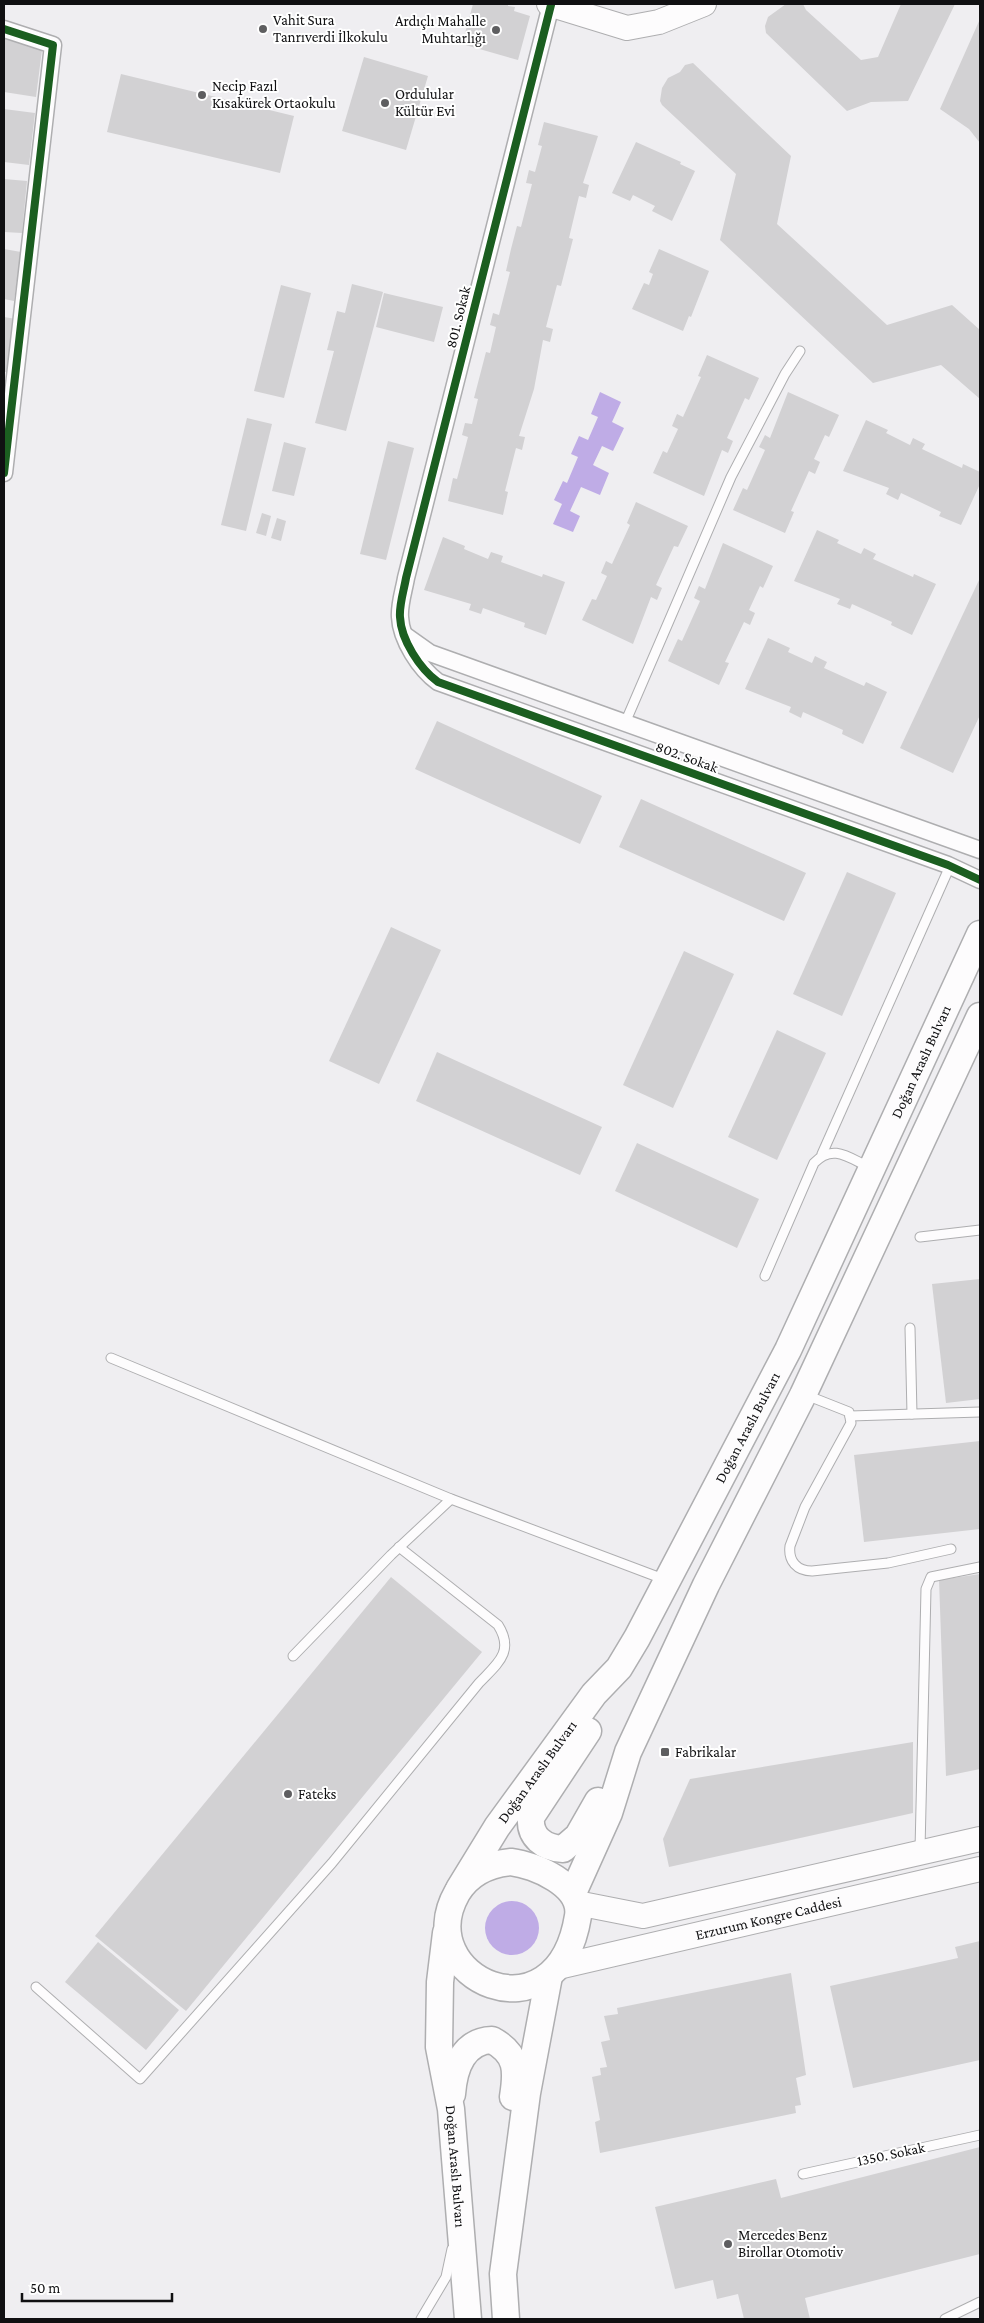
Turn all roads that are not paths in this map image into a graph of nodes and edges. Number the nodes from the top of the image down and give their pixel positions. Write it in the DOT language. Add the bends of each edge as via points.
graph roads {
  1 [pos="550,4"];
  2 [pos="704,4"];
  3 [pos="576,8"];
  4 [pos="4,29"];
  5 [pos="800,352"];
  6 [pos="5,451"];
  7 [pos="4,473"];
  8 [pos="406,636"];
  9 [pos="625,723"];
  10 [pos="980,850"];
  11 [pos="950,866"];
  12 [pos="980,880"];
  13 [pos="980,934"];
  14 [pos="980,1016"];
  15 [pos="822,1154"];
  16 [pos="871,1168"];
  17 [pos="980,1230"];
  18 [pos="920,1237"];
  19 [pos="765,1276"];
  20 [pos="910,1328"];
  21 [pos="112,1358"];
  22 [pos="803,1394"];
  23 [pos="980,1412"];
  24 [pos="912,1414"];
  25 [pos="850,1416"];
  26 [pos="451,1499"];
  27 [pos="399,1547"];
  28 [pos="951,1549"];
  29 [pos="980,1567"];
  30 [pos="666,1580"];
  31 [pos="293,1656"];
  32 [pos="619,1668"];
  33 [pos="628,1752"];
  34 [pos="980,1839"];
  35 [pos="920,1853"];
  36 [pos="980,1870"];
  37 [pos="459,1889"];
  38 [pos="575,1898"];
  39 [pos="448,1925"];
  40 [pos="554,1971"];
  41 [pos="36,1987"];
  42 [pos="451,2108"];
  43 [pos="980,2135"];
  44 [pos="803,2174"];
  45 [pos="460,2214"];
  46 [pos="504,2274"];
  47 [pos="980,2302"];
  48 [pos="421,2319"];
  49 [pos="468,2319"];
  50 [pos="506,2319"];
  51 [pos="945,2319"];
  1 -- 3 [label="main road"];
  1 -- 8 [label="street, 801. Sokak" via="406,578 400,617"];
  2 -- 3 [label="main road" via="658,22 627,28"];
  4 -- 6 [label="street" via="53,45"];
  5 -- 9 [label="lane" via="785,374 731,478"];
  6 -- 7 [label="street"];
  8 -- 9 [label="street, 802. Sokak" via="430,653"];
  8 -- 11 [label="street, 802. Sokak" via="413,655 426,673 438,682"];
  9 -- 10 [label="street, 802. Sokak"];
  11 -- 12 [label="street, 802. Sokak"];
  11 -- 15 [label="lane"];
  13 -- 16 [label="main road, Doğan Araslı Bulvarı"];
  14 -- 22 [label="main road"];
  15 -- 16 [label="lane" via="844,1155"];
  15 -- 19 [label="lane" via="814,1163"];
  16 -- 30 [label="main road, Doğan Araslı Bulvarı" via="788,1350"];
  17 -- 18 [label="lane"];
  20 -- 24 [label="lane"];
  21 -- 26 [label="lane"];
  22 -- 25 [label="lane" via="842,1408 850,1412"];
  22 -- 33 [label="main road" via="706,1585"];
  23 -- 24 [label="lane"];
  24 -- 25 [label="lane"];
  25 -- 28 [label="lane" via="850,1423 802,1515 790,1546 794,1564 805,1571 812,1571 888,1562"];
  26 -- 27 [label="lane"];
  26 -- 30 [label="lane"];
  27 -- 31 [label="lane"];
  27 -- 41 [label="lane" via="498,1625 505,1640 504,1657 479,1683 332,1863 140,2079"];
  29 -- 35 [label="lane" via="931,1577 926,1589"];
  30 -- 32 [label="main road, Doğan Araslı Bulvarı"];
  32 -- 33 [label="main road" via="609,1696 531,1817 534,1837 553,1849 563,1849 571,1844"];
  32 -- 37 [label="main road, Doğan Araslı Bulvarı" via="594,1694 497,1827"];
  33 -- 38 [label="main road" via="609,1813"];
  34 -- 35 [label="main road, Erzurum Kongre Caddesi"];
  35 -- 38 [label="main road, Erzurum Kongre Caddesi" via="643,1916"];
  36 -- 40 [label="main road, Erzurum Kongre Caddesi"];
  37 -- 38 [label="main road" via="482,1870 511,1862 534,1867"];
  37 -- 39 [label="main road" via="453,1900"];
  38 -- 40 [label="main road" via="578,1912 570,1946"];
  39 -- 40 [label="main road" via="449,1938 459,1961 488,1984 521,1988"];
  39 -- 42 [label="main road, Doğan Araslı Bulvarı" via="440,1982 439,2048"];
  40 -- 46 [label="main road" via="527,2093"];
  42 -- 45 [label="main road, Doğan Araslı Bulvarı"];
  42 -- 46 [label="main road" via="462,2054 485,2040 504,2046 513,2058 516,2070 498,2220"];
  43 -- 44 [label="lane, 1350. Sokak"];
  45 -- 48 [label="lane" via="446,2277"];
  45 -- 49 [label="main road, Doğan Araslı Bulvarı"];
  46 -- 50 [label="main road"];
  47 -- 51 [label="lane"];
}
